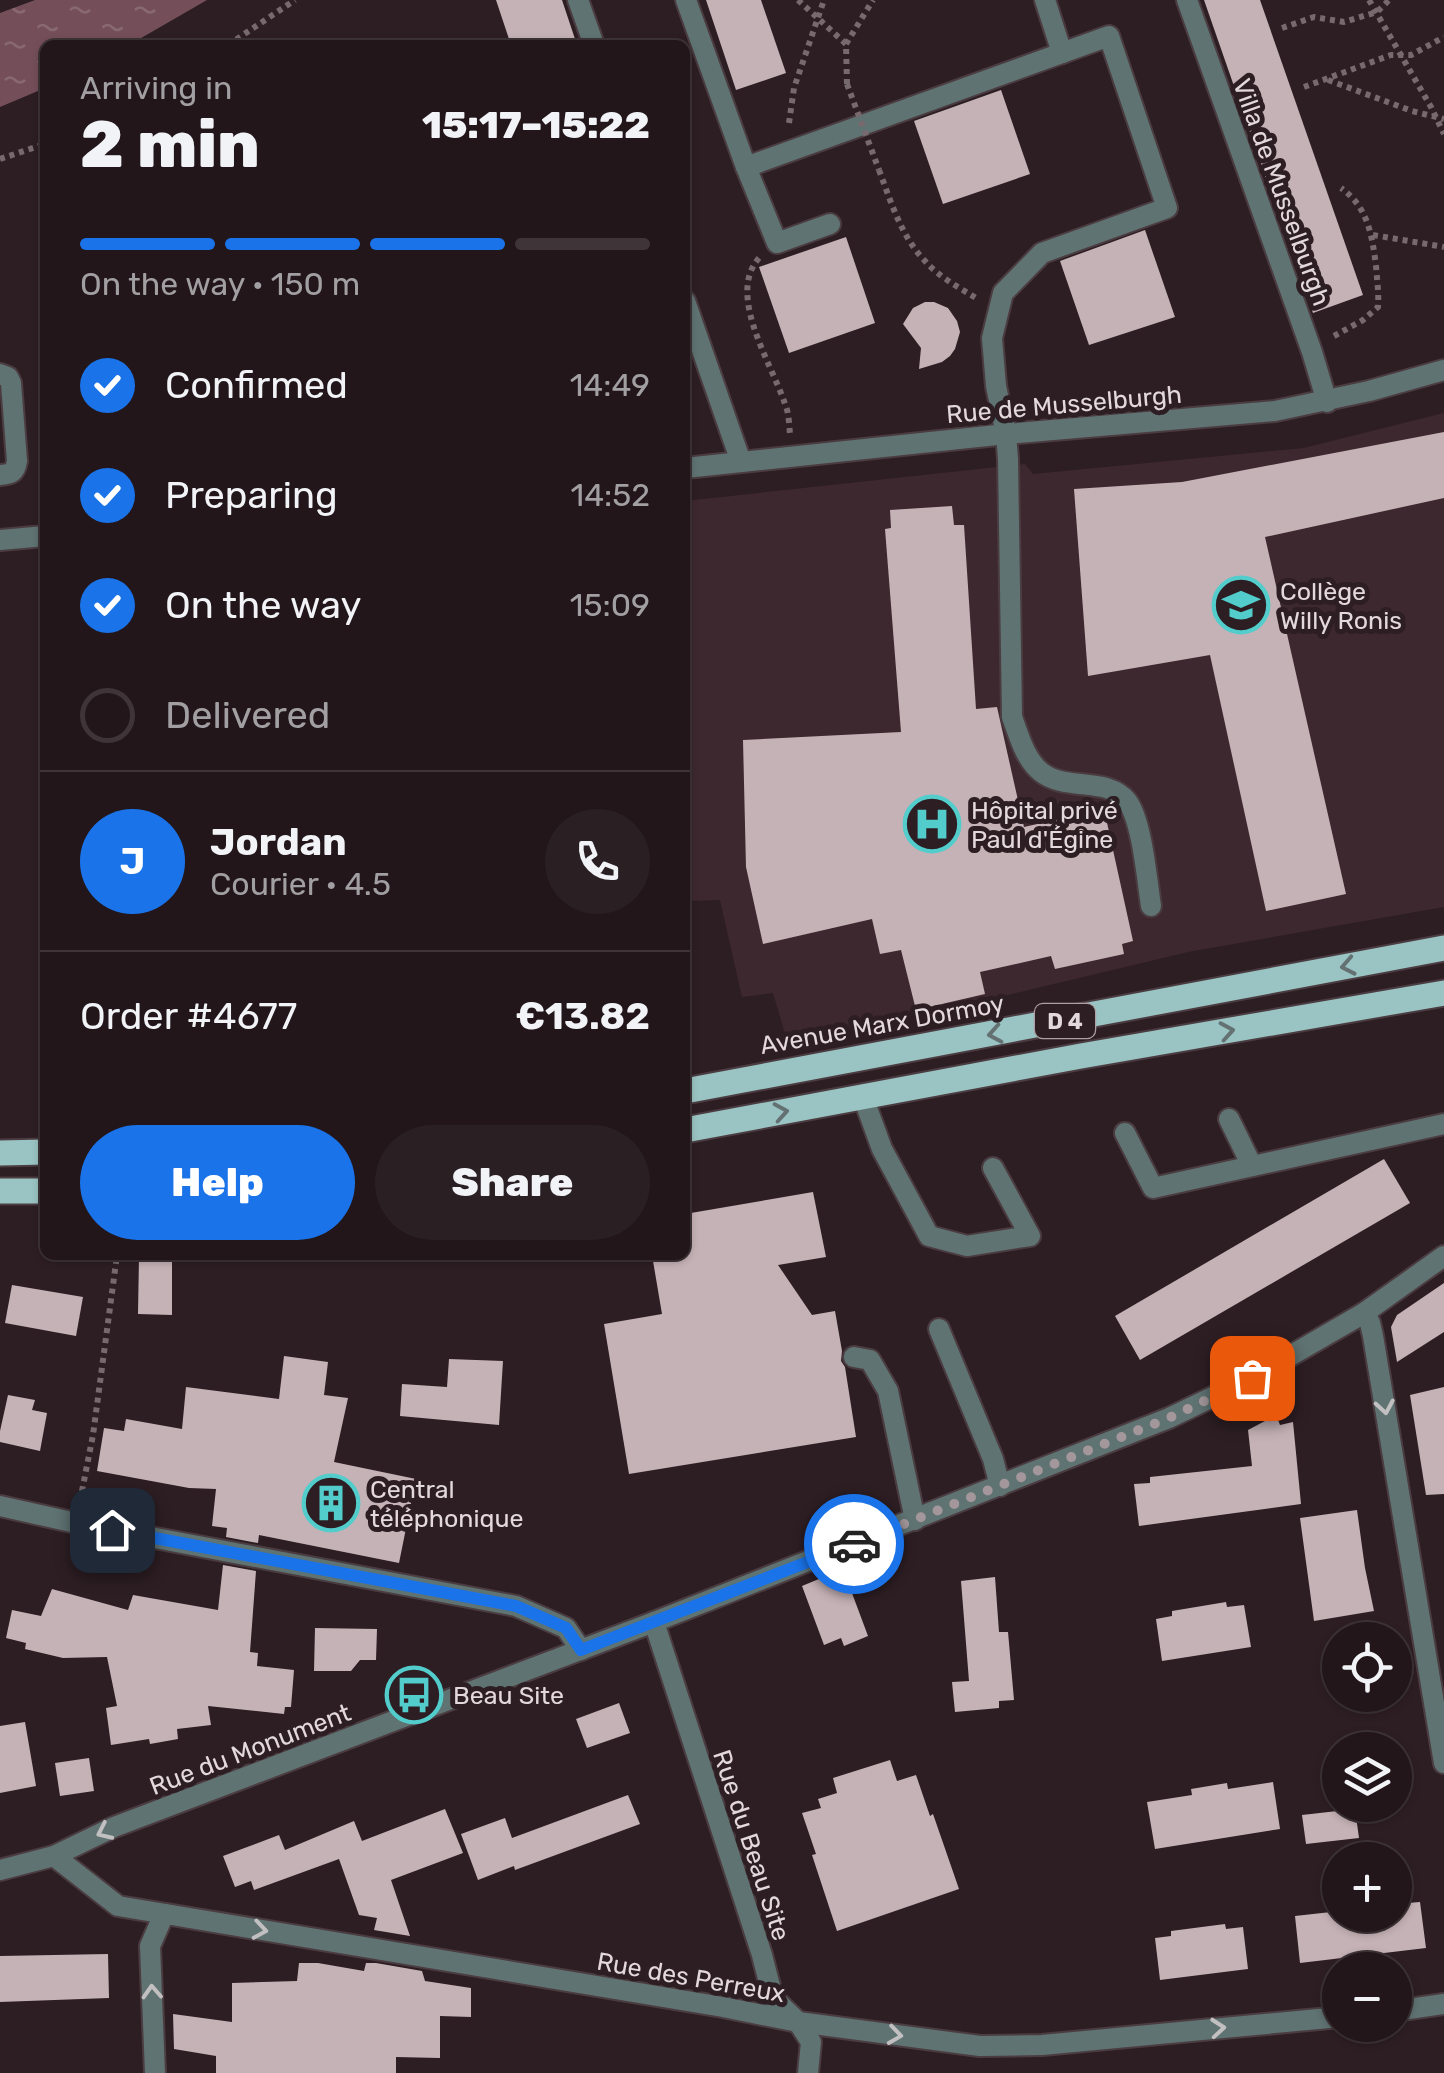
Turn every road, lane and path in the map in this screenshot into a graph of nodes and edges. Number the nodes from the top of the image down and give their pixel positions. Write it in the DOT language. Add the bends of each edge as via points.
graph roads {
  1 [pos="295,0"];
  2 [pos="578,0"];
  3 [pos="686,0"];
  4 [pos="798,0"];
  5 [pos="824,0"];
  6 [pos="873,0"];
  7 [pos="1045,0"];
  8 [pos="1187,0"];
  9 [pos="1369,0"];
  10 [pos="1389,0"];
  11 [pos="1377,12"];
  12 [pos="1282,28"];
  13 [pos="1444,37"];
  14 [pos="235,40"];
  15 [pos="592,40"];
  16 [pos="846,44"];
  17 [pos="1062,53"];
  18 [pos="1403,56"];
  19 [pos="1326,79"];
  20 [pos="1304,88"];
  21 [pos="1440,118"];
  22 [pos="1444,134"];
  23 [pos="40,146"];
  24 [pos="784,153"];
  25 [pos="0,159"];
  26 [pos="746,167"];
  27 [pos="1341,188"];
  28 [pos="830,224"];
  29 [pos="1372,235"];
  30 [pos="776,243"];
  31 [pos="1444,247"];
  32 [pos="998,311"];
  33 [pos="690,315"];
  34 [pos="1310,345"];
  35 [pos="1444,370"];
  36 [pos="0,374"];
  37 [pos="1327,402"];
  38 [pos="1006,434"];
  39 [pos="793,455"];
  40 [pos="741,462"];
  41 [pos="690,467"];
  42 [pos="0,475"];
  43 [pos="40,536"];
  44 [pos="0,540"];
  45 [pos="1152,906"];
  46 [pos="1444,948"];
  47 [pos="1444,993"];
  48 [pos="690,1090"];
  49 [pos="863,1097"];
  50 [pos="1229,1120"];
  51 [pos="1444,1124"];
  52 [pos="690,1129"];
  53 [pos="1125,1133"];
  54 [pos="40,1152"];
  55 [pos="0,1153"];
  56 [pos="1252,1166"];
  57 [pos="993,1168"];
  58 [pos="0,1191"];
  59 [pos="40,1192"];
  60 [pos="1444,1256"];
  61 [pos="116,1260"];
  62 [pos="1364,1313"];
  63 [pos="939,1329"];
  64 [pos="854,1357"];
  65 [pos="1000,1486"];
  66 [pos="0,1506"];
  67 [pos="79,1508"];
  68 [pos="915,1520"];
  69 [pos="654,1622"];
  70 [pos="581,1650"];
  71 [pos="1437,1672"];
  72 [pos="1444,1763"];
  73 [pos="54,1856"];
  74 [pos="0,1870"];
  75 [pos="164,1914"];
  76 [pos="1444,2004"];
  77 [pos="1412,2009"];
  78 [pos="1322,2018"];
  79 [pos="798,2022"];
  80 [pos="156,2073"];
  81 [pos="808,2073"];
  1 -- 14 [label="path"];
  2 -- 15 [label="street"];
  3 -- 26 [label="street"];
  4 -- 16 [label="path, bridge"];
  5 -- 24 [label="path" via="794,88"];
  6 -- 16 [label="path"];
  7 -- 17 [label="street"];
  8 -- 34 [label="street, Villa de Musselburgh"];
  9 -- 11 [label="path"];
  10 -- 11 [label="path"];
  11 -- 12 [label="path" via="1344,22 1314,17"];
  11 -- 18 [label="path"];
  13 -- 18 [label="path"];
  16 -- 32 [label="path, bridge" via="847,84 903,230 925,262"];
  17 -- 24 [label="street"];
  17 -- 32 [label="street" via="1109,36 1167,208 1042,253 1002,293"];
  18 -- 19 [label="path"];
  18 -- 21 [label="path"];
  19 -- 20 [label="path"];
  19 -- 21 [label="path"];
  21 -- 22 [label="path"];
  23 -- 25 [label="path"];
  24 -- 26 [label="street"];
  26 -- 30 [label="street"];
  27 -- 29 [label="path" via="1363,211"];
  28 -- 30 [label="street"];
  29 -- 31 [label="path"];
  29 -- 34 [label="path" via="1378,306"];
  30 -- 39 [label="path" via="755,262 748,309 787,408"];
  32 -- 38 [label="street" via="992,338"];
  33 -- 40 [label="street"];
  34 -- 37 [label="street, Villa de Musselburgh"];
  35 -- 37 [label="street, Rue de Musselburgh"];
  36 -- 42 [label="street" via="11,383 17,461 16,470"];
  37 -- 38 [label="street, Rue de Musselburgh"];
  38 -- 39 [label="street, Rue de Musselburgh"];
  38 -- 45 [label="street" via="1012,718 1040,771 1064,784 1093,784 1128,802"];
  39 -- 40 [label="street, Rue de Musselburgh"];
  40 -- 41 [label="street, Rue de Musselburgh"];
  43 -- 44 [label="street"];
  46 -- 48 [label="main road, Avenue Marx Dormoy / D 4, one-way"];
  49 -- 47 [label="main road, D 4, one-way"];
  52 -- 49 [label="main road, D 4, one-way"];
  49 -- 57 [label="street" via="882,1149 930,1236 967,1246 1030,1236"];
  50 -- 56 [label="street"];
  51 -- 56 [label="street"];
  53 -- 56 [label="street" via="1154,1188"];
  54 -- 55 [label="main road"];
  58 -- 59 [label="main road"];
  60 -- 62 [label="street, Rue du Monument"];
  61 -- 67 [label="path"];
  62 -- 65 [label="street, Rue du Monument" via="1169,1418"];
  62 -- 71 [label="street, one-way"];
  63 -- 65 [label="street"];
  64 -- 68 [label="street" via="870,1360 888,1390"];
  65 -- 68 [label="street, Rue du Monument"];
  66 -- 70 [label="street" via="516,1606 566,1628"];
  68 -- 69 [label="street, Rue du Monument"];
  69 -- 70 [label="street, Rue du Monument"];
  69 -- 79 [label="street, Rue du Beau Site" via="773,1998"];
  70 -- 73 [label="street, Rue du Monument, one-way" via="114,1827"];
  71 -- 72 [label="street"];
  73 -- 74 [label="street, Rue du Monument"];
  73 -- 75 [label="street, Rue des Perreux" via="118,1906"];
  75 -- 79 [label="street, Rue des Perreux, one-way"];
  80 -- 75 [label="street, one-way" via="150,1946"];
  76 -- 77 [label="street"];
  79 -- 78 [label="street, Rue des Perreux, one-way" via="996,2046"];
  79 -- 81 [label="street, Rue du Beau Site" via="810,2042"];
}
